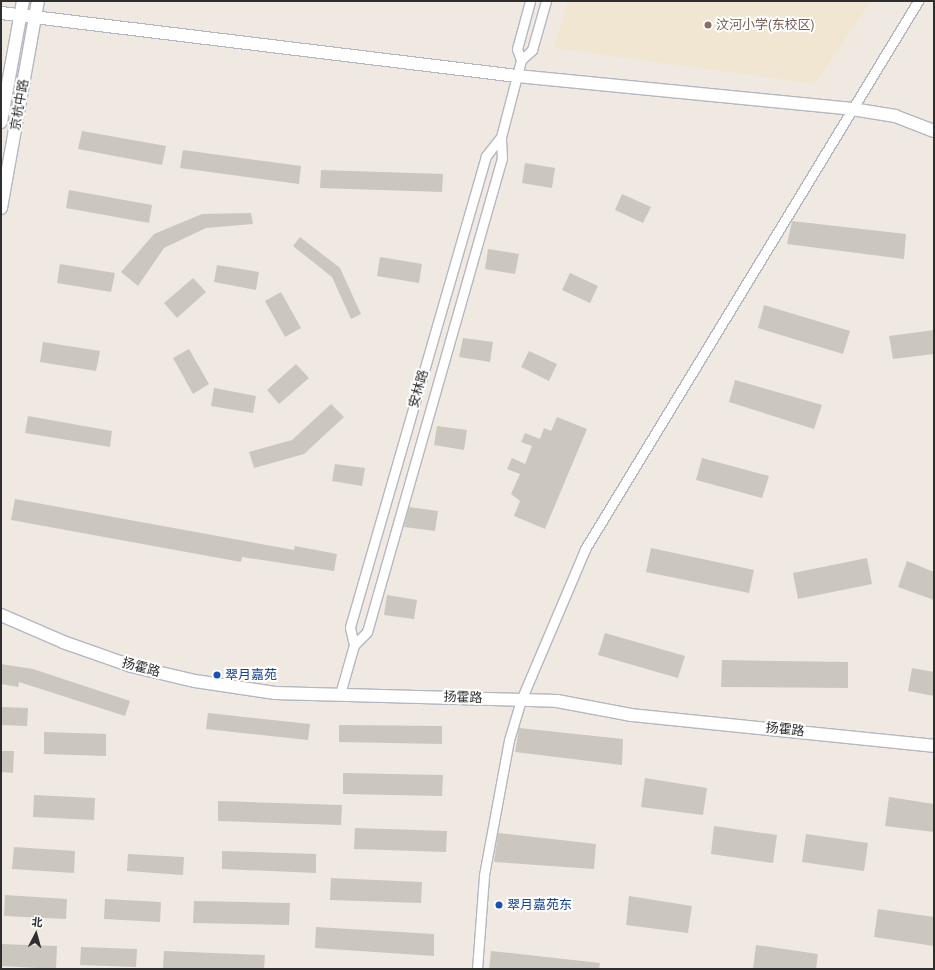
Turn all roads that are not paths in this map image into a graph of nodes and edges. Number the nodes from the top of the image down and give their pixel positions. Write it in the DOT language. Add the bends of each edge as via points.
graph roads {
  1 [pos="23,1"];
  2 [pos="38,1"];
  3 [pos="530,1"];
  4 [pos="546,1"];
  5 [pos="918,1"];
  6 [pos="1,13"];
  7 [pos="20,15"];
  8 [pos="36,16"];
  9 [pos="521,60"];
  10 [pos="517,76"];
  11 [pos="852,109"];
  12 [pos="1,122"];
  13 [pos="934,131"];
  14 [pos="502,137"];
  15 [pos="1,208"];
  16 [pos="425,370"];
  17 [pos="441,372"];
  18 [pos="1,615"];
  19 [pos="354,645"];
  20 [pos="340,694"];
  21 [pos="521,700"];
  22 [pos="934,746"];
  23 [pos="477,969"];
  1 -- 7 [label="street, 京杭中路"];
  2 -- 8 [label="street, 京杭中路"];
  3 -- 9 [label="street, 安林路" via="517,49"];
  4 -- 9 [label="street, 安林路" via="532,50"];
  5 -- 11 [label="street"];
  6 -- 7 [label="street"];
  7 -- 8 [label="street"];
  7 -- 12 [label="street, 京杭中路"];
  8 -- 10 [label="street"];
  8 -- 15 [label="street, 京杭中路"];
  9 -- 10 [label="street, 安林路"];
  10 -- 11 [label="street"];
  10 -- 14 [label="street, 安林路"];
  11 -- 13 [label="street" via="895,116"];
  11 -- 21 [label="street" via="586,548"];
  14 -- 16 [label="street, 安林路" via="486,156"];
  14 -- 17 [label="street, 安林路" via="502,159"];
  16 -- 17 [label="street"];
  16 -- 19 [label="street, 安林路" via="350,627"];
  17 -- 19 [label="street, 安林路" via="366,632"];
  18 -- 20 [label="street, 扬霍路" via="63,642 130,666 195,681 275,693"];
  19 -- 20 [label="street, 安林路"];
  20 -- 21 [label="street, 扬霍路"];
  21 -- 22 [label="street, 扬霍路" via="557,701 631,715"];
  21 -- 23 [label="street" via="496,800 484,875"];
}
